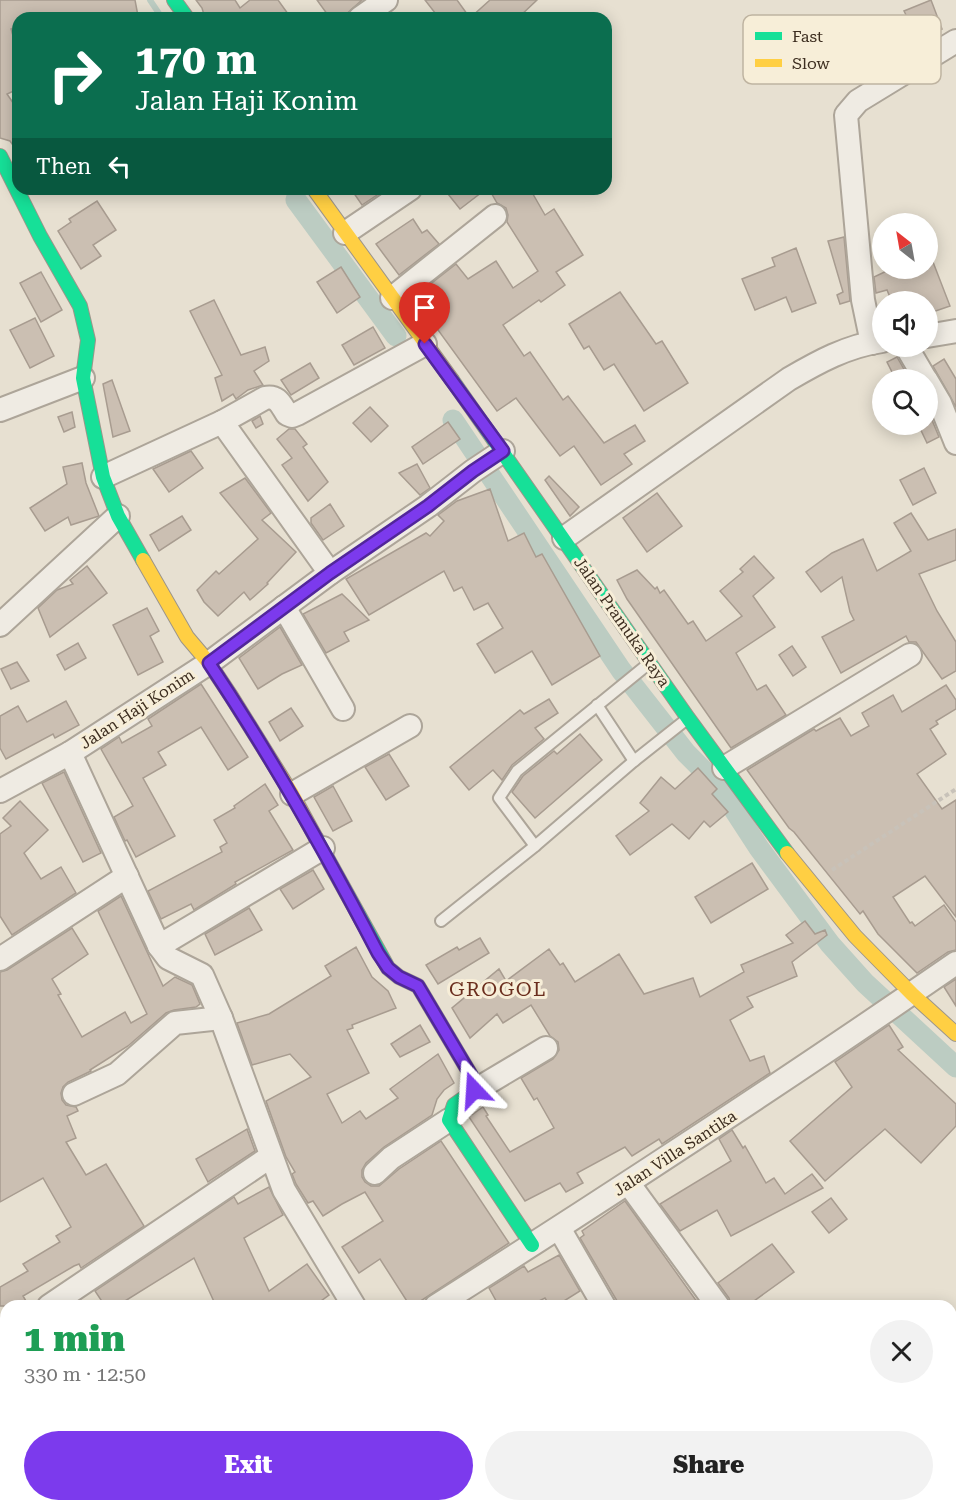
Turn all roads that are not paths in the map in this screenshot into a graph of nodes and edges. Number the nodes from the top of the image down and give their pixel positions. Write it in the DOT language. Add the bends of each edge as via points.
graph roads {
  1 [pos="174,0"];
  2 [pos="387,0"];
  3 [pos="183,12"];
  4 [pos="369,12"];
  5 [pos="956,41"];
  6 [pos="941,50"];
  7 [pos="886,84"];
  8 [pos="0,156"];
  9 [pos="7,188"];
  10 [pos="318,195"];
  11 [pos="401,195"];
  12 [pos="495,216"];
  13 [pos="345,233"];
  14 [pos="392,298"];
  15 [pos="872,327"];
  16 [pos="956,331"];
  17 [pos="938,334"];
  18 [pos="872,343"];
  19 [pos="425,344"];
  20 [pos="83,378"];
  21 [pos="938,400"];
  22 [pos="0,410"];
  23 [pos="222,422"];
  24 [pos="956,443"];
  25 [pos="500,453"];
  26 [pos="103,477"];
  27 [pos="118,516"];
  28 [pos="564,538"];
  29 [pos="330,573"];
  30 [pos="284,607"];
  31 [pos="0,626"];
  32 [pos="910,655"];
  33 [pos="209,663"];
  34 [pos="645,666"];
  35 [pos="597,705"];
  36 [pos="343,709"];
  37 [pos="683,722"];
  38 [pos="410,726"];
  39 [pos="69,753"];
  40 [pos="634,761"];
  41 [pos="724,768"];
  42 [pos="0,791"];
  43 [pos="292,794"];
  44 [pos="536,846"];
  45 [pos="323,848"];
  46 [pos="127,876"];
  47 [pos="441,921"];
  48 [pos="159,946"];
  49 [pos="0,959"];
  50 [pos="956,963"];
  51 [pos="905,998"];
  52 [pos="222,1018"];
  53 [pos="956,1034"];
  54 [pos="546,1048"];
  55 [pos="474,1090"];
  56 [pos="74,1094"];
  57 [pos="449,1120"];
  58 [pos="270,1157"];
  59 [pos="375,1173"];
  60 [pos="629,1184"];
  61 [pos="559,1228"];
  62 [pos="531,1245"];
  63 [pos="58,1300"];
  64 [pos="350,1300"];
  65 [pos="445,1300"];
  66 [pos="601,1300"];
  67 [pos="714,1300"];
  1 -- 3 [label="street"];
  2 -- 4 [label="street"];
  5 -- 6 [label="street"];
  7 -- 15 [label="street" via="858,101 846,115 863,300"];
  8 -- 9 [label="street"];
  9 -- 20 [label="street" via="56,261 80,306 88,340"];
  10 -- 13 [label="street, Jalan Pramuka Raya"];
  11 -- 13 [label="street"];
  12 -- 14 [label="street"];
  13 -- 14 [label="street, Jalan Pramuka Raya"];
  14 -- 19 [label="street, Jalan Pramuka Raya"];
  16 -- 17 [label="street"];
  18 -- 28 [label="street" via="821,360 789,380"];
  19 -- 23 [label="street" via="292,416 271,396"];
  19 -- 25 [label="street, Jalan Pramuka Raya"];
  20 -- 22 [label="street"];
  20 -- 26 [label="street"];
  21 -- 24 [label="street"];
  23 -- 26 [label="street"];
  23 -- 29 [label="street"];
  25 -- 28 [label="street, Jalan Pramuka Raya"];
  25 -- 29 [label="street, Jalan Haji Konim"];
  26 -- 27 [label="street"];
  27 -- 31 [label="street"];
  27 -- 33 [label="street" via="187,637"];
  28 -- 34 [label="street, Jalan Pramuka Raya"];
  29 -- 30 [label="street, Jalan Haji Konim"];
  30 -- 33 [label="street, Jalan Haji Konim"];
  30 -- 36 [label="street"];
  32 -- 41 [label="street"];
  33 -- 39 [label="street, Jalan Haji Konim"];
  33 -- 43 [label="street"];
  34 -- 35 [label="lane"];
  34 -- 37 [label="street, Jalan Pramuka Raya"];
  35 -- 40 [label="lane"];
  35 -- 44 [label="lane" via="516,771 499,798"];
  37 -- 40 [label="lane"];
  37 -- 41 [label="street, Jalan Pramuka Raya"];
  38 -- 43 [label="street"];
  39 -- 42 [label="street, Jalan Haji Konim"];
  39 -- 46 [label="street"];
  40 -- 44 [label="lane"];
  41 -- 51 [label="street, Jalan Pramuka Raya" via="775,839"];
  43 -- 45 [label="street"];
  44 -- 47 [label="lane"];
  45 -- 48 [label="street"];
  45 -- 55 [label="street" via="378,953 388,968 418,986 472,1077"];
  46 -- 48 [label="street"];
  46 -- 49 [label="street"];
  48 -- 52 [label="street" via="168,958 202,975"];
  50 -- 51 [label="street, Jalan Villa Santika"];
  51 -- 53 [label="street, Jalan Pramuka Raya"];
  51 -- 60 [label="street, Jalan Villa Santika"];
  52 -- 56 [label="street" via="175,1023 117,1074"];
  52 -- 58 [label="street"];
  54 -- 55 [label="street"];
  55 -- 57 [label="street" via="454,1105"];
  57 -- 59 [label="street"];
  57 -- 62 [label="street"];
  58 -- 63 [label="street"];
  58 -- 64 [label="street" via="284,1190"];
  60 -- 61 [label="street, Jalan Villa Santika"];
  60 -- 67 [label="street"];
  61 -- 62 [label="street, Jalan Villa Santika"];
  61 -- 66 [label="street"];
  62 -- 65 [label="street, Jalan Villa Santika"];
}
